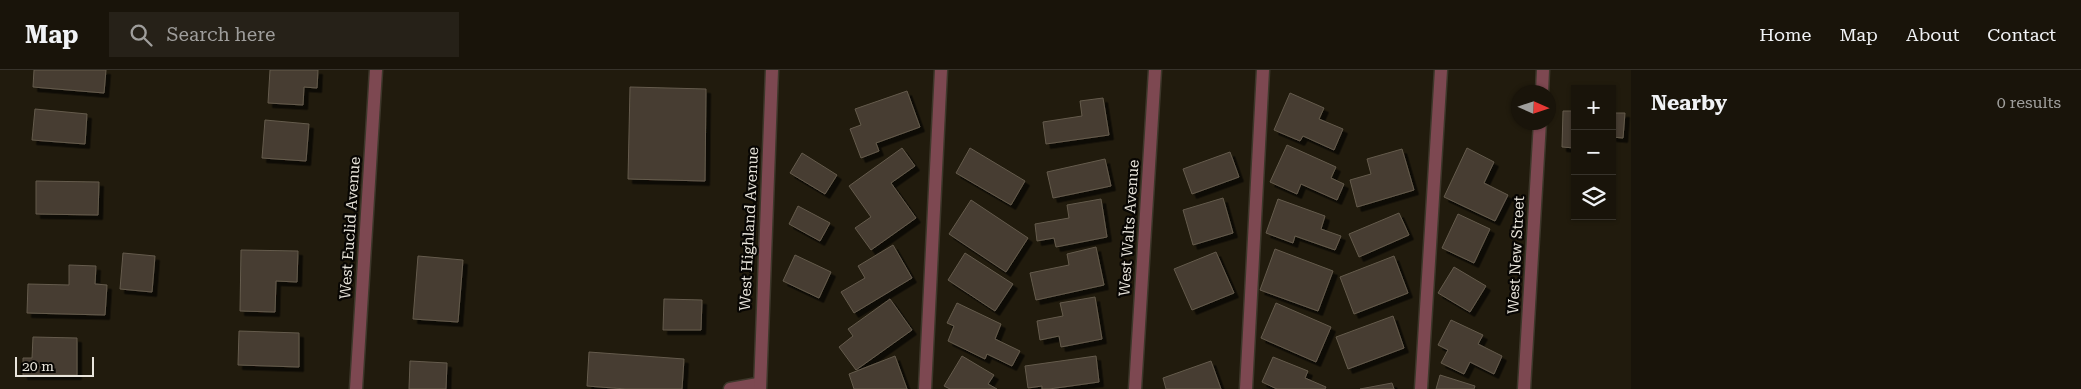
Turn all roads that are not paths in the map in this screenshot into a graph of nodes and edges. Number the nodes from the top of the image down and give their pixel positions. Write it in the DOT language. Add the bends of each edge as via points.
graph roads {
  1 [pos="376,70"];
  2 [pos="772,70"];
  3 [pos="941,70"];
  4 [pos="1156,70"];
  5 [pos="1263,70"];
  6 [pos="1441,70"];
  7 [pos="1543,70"];
  8 [pos="1542,85"];
  9 [pos="1540,130"];
  10 [pos="759,386"];
  11 [pos="356,389"];
  12 [pos="730,389"];
  13 [pos="925,389"];
  14 [pos="1134,389"];
  15 [pos="1246,389"];
  16 [pos="1421,389"];
  17 [pos="1524,389"];
  1 -- 11 [label="street, West Euclid Avenue"];
  2 -- 10 [label="street, West Highland Avenue"];
  3 -- 13 [label="street"];
  4 -- 14 [label="street, West Walts Avenue"];
  5 -- 15 [label="street"];
  6 -- 16 [label="street"];
  7 -- 8 [label="street"];
  9 -- 17 [label="street, West New Street"];
  10 -- 12 [label="street"];
}
